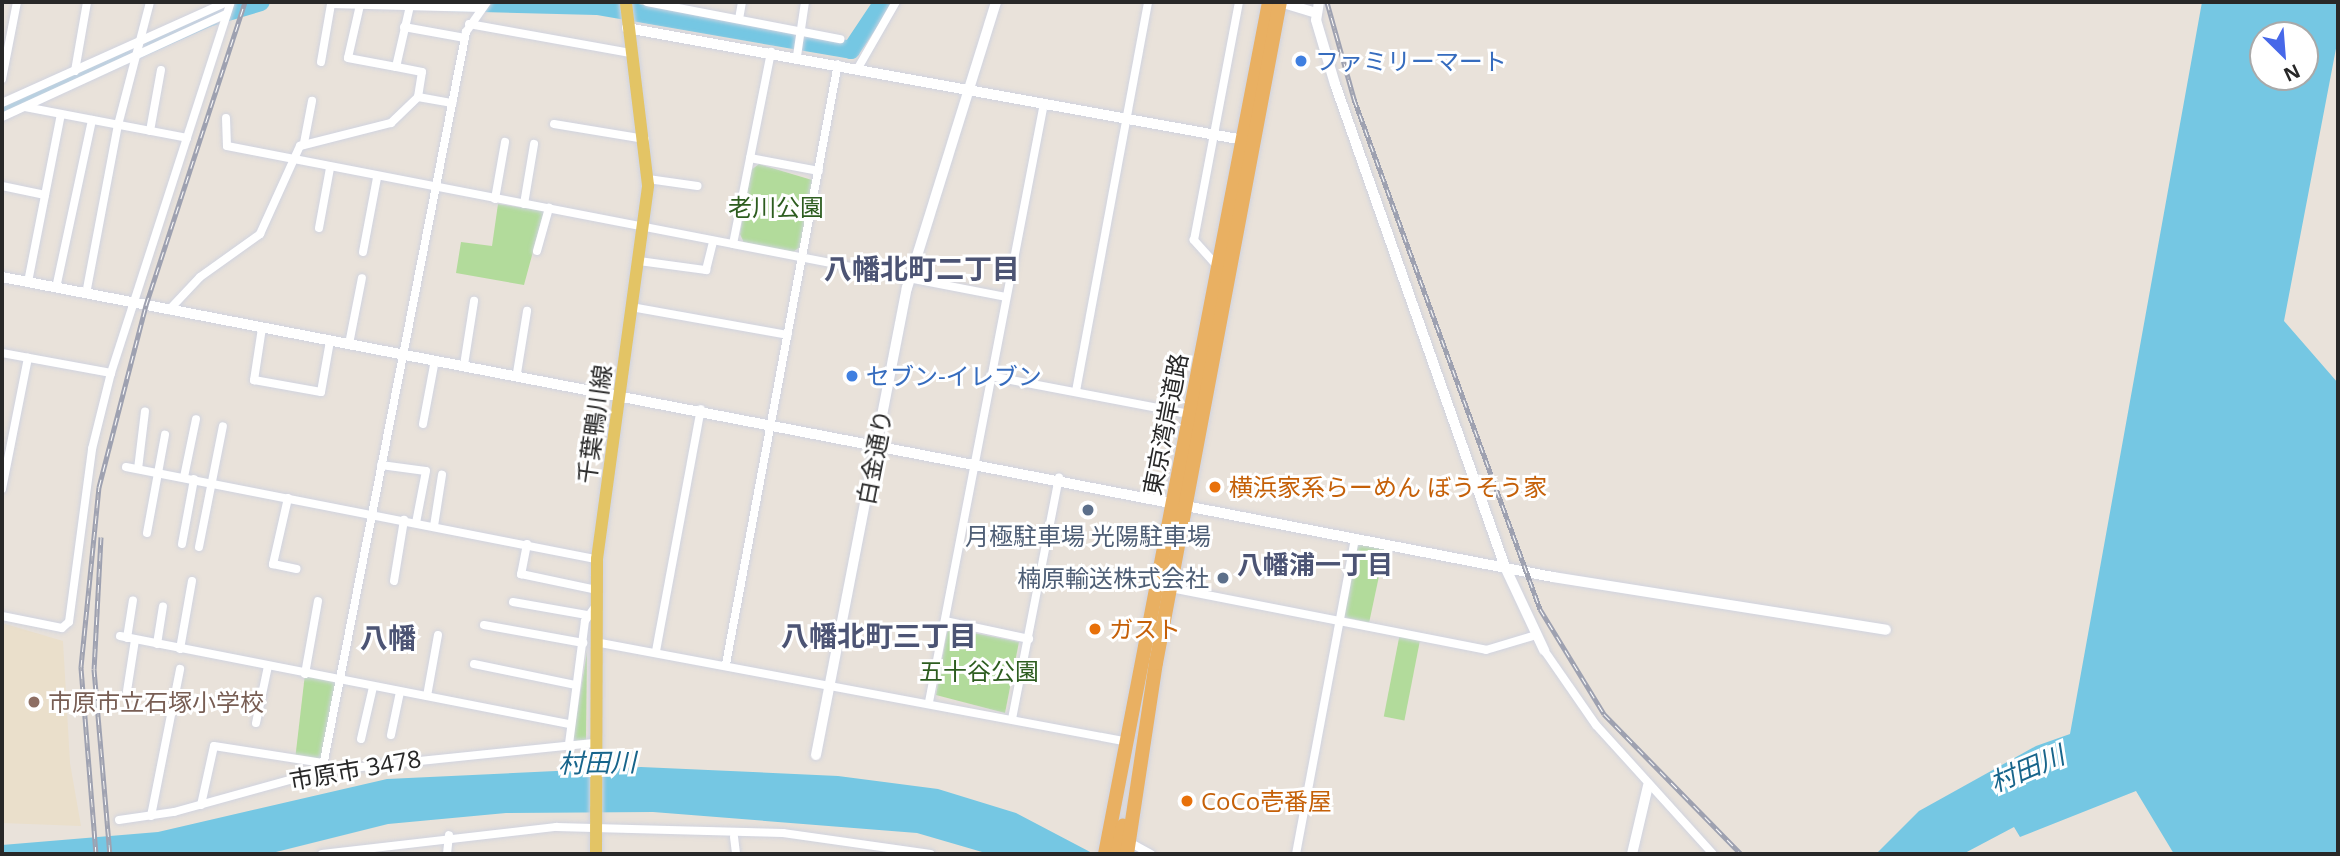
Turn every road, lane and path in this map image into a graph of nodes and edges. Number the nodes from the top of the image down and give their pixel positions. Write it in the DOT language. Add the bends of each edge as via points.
graph roads {
  1 [pos="17,2"];
  2 [pos="87,2"];
  3 [pos="150,2"];
  4 [pos="229,2"];
  5 [pos="647,2"];
  6 [pos="742,2"];
  7 [pos="805,2"];
  8 [pos="896,2"];
  9 [pos="996,2"];
  10 [pos="1148,2"];
  11 [pos="1239,2"];
  12 [pos="1269,2"];
  13 [pos="1280,2"];
  14 [pos="360,5"];
  15 [pos="484,5"];
  16 [pos="410,6"];
  17 [pos="627,6"];
  18 [pos="1317,7"];
  19 [pos="226,14"];
  20 [pos="739,19"];
  21 [pos="469,24"];
  22 [pos="404,27"];
  23 [pos="627,28"];
  24 [pos="800,31"];
  25 [pos="465,38"];
  26 [pos="840,39"];
  27 [pos="140,41"];
  28 [pos="771,52"];
  29 [pos="630,53"];
  30 [pos="135,56"];
  31 [pos="797,57"];
  32 [pos="321,62"];
  33 [pos="838,64"];
  34 [pos="396,67"];
  35 [pos="859,68"];
  36 [pos="161,70"];
  37 [pos="75,71"];
  38 [pos="2,79"];
  39 [pos="967,89"];
  40 [pos="418,97"];
  41 [pos="312,101"];
  42 [pos="2,103"];
  43 [pos="452,103"];
  44 [pos="1044,103"];
  45 [pos="25,107"];
  46 [pos="61,114"];
  47 [pos="2,117"];
  48 [pos="226,118"];
  49 [pos="1126,118"];
  50 [pos="93,120"];
  51 [pos="554,124"];
  52 [pos="118,125"];
  53 [pos="150,131"];
  54 [pos="1213,134"];
  55 [pos="187,138"];
  56 [pos="645,139"];
  57 [pos="1243,140"];
  58 [pos="505,142"];
  59 [pos="304,144"];
  60 [pos="534,144"];
  61 [pos="750,158"];
  62 [pos="290,160"];
  63 [pos="330,168"];
  64 [pos="820,171"];
  65 [pos="377,178"];
  66 [pos="648,179"];
  67 [pos="2,186"];
  68 [pos="698,186"];
  69 [pos="436,190"];
  70 [pos="45,195"];
  71 [pos="495,199"];
  72 [pos="524,204"];
  73 [pos="549,208"];
  74 [pos="319,228"];
  75 [pos="644,228"];
  76 [pos="713,241"];
  77 [pos="733,244"];
  78 [pos="537,251"];
  79 [pos="363,252"];
  80 [pos="803,258"];
  81 [pos="639,261"];
  82 [pos="1219,268"];
  83 [pos="2,277"];
  84 [pos="362,278"];
  85 [pos="909,279"];
  86 [pos="28,282"];
  87 [pos="56,288"];
  88 [pos="86,294"];
  89 [pos="1006,297"];
  90 [pos="474,300"];
  91 [pos="134,303"];
  92 [pos="631,307"];
  93 [pos="169,310"];
  94 [pos="527,311"];
  95 [pos="262,328"];
  96 [pos="788,335"];
  97 [pos="330,341"];
  98 [pos="349,344"];
  99 [pos="2,353"];
  100 [pos="405,355"];
  101 [pos="28,358"];
  102 [pos="435,360"];
  103 [pos="464,365"];
  104 [pos="111,373"];
  105 [pos="517,373"];
  106 [pos="990,376"];
  107 [pos="1076,391"];
  108 [pos="619,393"];
  109 [pos="701,409"];
  110 [pos="145,411"];
  111 [pos="1189,414"];
  112 [pos="196,419"];
  113 [pos="771,422"];
  114 [pos="423,424"];
  115 [pos="223,426"];
  116 [pos="166,435"];
  117 [pos="876,443"];
  118 [pos="974,461"];
  119 [pos="382,465"];
  120 [pos="126,467"];
  121 [pos="138,469"];
  122 [pos="160,473"];
  123 [pos="443,475"];
  124 [pos="189,478"];
  125 [pos="1059,478"];
  126 [pos="215,483"];
  127 [pos="2,489"];
  128 [pos="288,498"];
  129 [pos="1179,502"];
  130 [pos="371,514"];
  131 [pos="404,520"];
  132 [pos="416,523"];
  133 [pos="434,526"];
  134 [pos="147,533"];
  135 [pos="1355,538"];
  136 [pos="182,544"];
  137 [pos="527,544"];
  138 [pos="199,547"];
  139 [pos="597,559"];
  140 [pos="1505,567"];
  141 [pos="296,569"];
  142 [pos="394,581"];
  143 [pos="192,582"];
  144 [pos="1171,588"];
  145 [pos="597,590"];
  146 [pos="134,600"];
  147 [pos="318,601"];
  148 [pos="513,602"];
  149 [pos="163,606"];
  150 [pos="592,610"];
  151 [pos="2,616"];
  152 [pos="1339,618"];
  153 [pos="945,621"];
  154 [pos="484,625"];
  155 [pos="1886,630"];
  156 [pos="438,635"];
  157 [pos="1536,635"];
  158 [pos="128,638"];
  159 [pos="1028,639"];
  160 [pos="589,642"];
  161 [pos="157,644"];
  162 [pos="180,649"];
  163 [pos="1544,650"];
  164 [pos="656,651"];
  165 [pos="474,664"];
  166 [pos="726,664"];
  167 [pos="268,666"];
  168 [pos="180,669"];
  169 [pos="305,674"];
  170 [pos="340,681"];
  171 [pos="830,684"];
  172 [pos="575,685"];
  173 [pos="373,687"];
  174 [pos="127,691"];
  175 [pos="400,692"];
  176 [pos="427,696"];
  177 [pos="929,702"];
  178 [pos="1012,719"];
  179 [pos="256,723"];
  180 [pos="569,724"];
  181 [pos="391,735"];
  182 [pos="361,740"];
  183 [pos="1129,742"];
  184 [pos="569,744"];
  185 [pos="595,747"];
  186 [pos="816,755"];
  187 [pos="322,767"];
  188 [pos="1648,786"];
  189 [pos="201,805"];
  190 [pos="151,816"];
  191 [pos="119,820"];
  192 [pos="595,825"];
  193 [pos="449,835"];
  194 [pos="734,837"];
  195 [pos="1117,850"];
  196 [pos="322,854"];
  197 [pos="447,854"];
  198 [pos="596,854"];
  199 [pos="736,854"];
  200 [pos="931,854"];
  201 [pos="1151,854"];
  202 [pos="1296,854"];
  203 [pos="1632,854"];
  204 [pos="1713,854"];
  1 -- 38 [label="street"];
  2 -- 37 [label="street"];
  3 -- 27 [label="street"];
  4 -- 19 [label="street"];
  4 -- 27 [label="street"];
  5 -- 20 [label="street"];
  6 -- 20 [label="street"];
  7 -- 24 [label="street"];
  8 -- 35 [label="street"];
  9 -- 39 [label="street, 白金通り"];
  10 -- 49 [label="street"];
  11 -- 54 [label="street"];
  12 -- 57 [label="highway, 東京湾岸道路"];
  13 -- 18 [label="street"];
  13 -- 129 [label="highway, 東京湾岸道路"];
  14 -- 16 [label="street"];
  14 -- 32 [label="street" via="331,4"];
  14 -- 34 [label="street" via="348,58"];
  15 -- 16 [label="street"];
  15 -- 21 [label="street"];
  16 -- 22 [label="street"];
  17 -- 23 [label="main road, 千葉鴨川線"];
  18 -- 140 [label="street"];
  19 -- 30 [label="street"];
  19 -- 55 [label="street"];
  20 -- 24 [label="street"];
  21 -- 25 [label="street"];
  21 -- 29 [label="street"];
  22 -- 25 [label="street"];
  22 -- 34 [label="street"];
  23 -- 28 [label="street"];
  23 -- 29 [label="main road, 千葉鴨川線"];
  24 -- 26 [label="street"];
  24 -- 31 [label="street"];
  25 -- 43 [label="street"];
  27 -- 30 [label="street"];
  27 -- 37 [label="street"];
  28 -- 31 [label="street"];
  28 -- 61 [label="street"];
  29 -- 56 [label="main road, 千葉鴨川線"];
  30 -- 45 [label="street"];
  30 -- 52 [label="street"];
  31 -- 33 [label="street"];
  33 -- 35 [label="street"];
  33 -- 64 [label="street"];
  34 -- 40 [label="street" via="422,72"];
  35 -- 39 [label="street"];
  36 -- 53 [label="street"];
  37 -- 42 [label="street"];
  39 -- 44 [label="street"];
  39 -- 85 [label="street, 白金通り"];
  40 -- 43 [label="street"];
  40 -- 59 [label="street" via="391,123"];
  41 -- 59 [label="street"];
  43 -- 69 [label="street"];
  44 -- 49 [label="street"];
  44 -- 89 [label="street"];
  45 -- 46 [label="street"];
  45 -- 47 [label="street"];
  46 -- 50 [label="street"];
  46 -- 70 [label="street"];
  48 -- 62 [label="street" via="227,146"];
  49 -- 54 [label="street"];
  49 -- 107 [label="street"];
  50 -- 52 [label="street"];
  50 -- 87 [label="street"];
  51 -- 56 [label="street"];
  52 -- 53 [label="street"];
  52 -- 88 [label="street"];
  53 -- 55 [label="street"];
  54 -- 57 [label="street"];
  54 -- 82 [label="street" via="1194,240"];
  55 -- 91 [label="street"];
  56 -- 66 [label="main road, 千葉鴨川線"];
  57 -- 82 [label="highway, 東京湾岸道路"];
  58 -- 71 [label="street"];
  59 -- 62 [label="street"];
  60 -- 72 [label="street"];
  61 -- 64 [label="street"];
  61 -- 77 [label="street"];
  62 -- 63 [label="street"];
  62 -- 93 [label="street" via="260,234 200,277"];
  63 -- 65 [label="street"];
  63 -- 74 [label="street"];
  64 -- 80 [label="street"];
  65 -- 69 [label="street"];
  65 -- 79 [label="street"];
  66 -- 68 [label="street"];
  66 -- 75 [label="main road, 千葉鴨川線"];
  67 -- 70 [label="street"];
  69 -- 71 [label="street"];
  69 -- 100 [label="street"];
  70 -- 86 [label="street"];
  71 -- 72 [label="street"];
  72 -- 73 [label="street"];
  73 -- 75 [label="street"];
  73 -- 78 [label="street"];
  75 -- 76 [label="street"];
  75 -- 81 [label="main road, 千葉鴨川線"];
  76 -- 77 [label="street"];
  76 -- 81 [label="street" via="706,270"];
  77 -- 80 [label="street"];
  80 -- 85 [label="street"];
  80 -- 96 [label="street"];
  81 -- 92 [label="main road, 千葉鴨川線"];
  82 -- 111 [label="highway, 東京湾岸道路"];
  83 -- 86 [label="street"];
  84 -- 98 [label="street"];
  85 -- 89 [label="street"];
  85 -- 117 [label="street, 白金通り"];
  86 -- 87 [label="street"];
  87 -- 88 [label="street"];
  88 -- 91 [label="street"];
  89 -- 106 [label="street"];
  90 -- 103 [label="street"];
  91 -- 93 [label="street"];
  91 -- 104 [label="street"];
  92 -- 96 [label="street"];
  92 -- 108 [label="main road, 千葉鴨川線"];
  93 -- 95 [label="street"];
  94 -- 105 [label="street"];
  95 -- 97 [label="street"];
  95 -- 97 [label="street" via="254,380 321,392"];
  96 -- 113 [label="street"];
  97 -- 98 [label="street"];
  98 -- 100 [label="street"];
  99 -- 101 [label="street"];
  100 -- 102 [label="street"];
  100 -- 119 [label="street"];
  101 -- 104 [label="street"];
  101 -- 127 [label="street"];
  102 -- 103 [label="street"];
  102 -- 114 [label="street"];
  103 -- 105 [label="street"];
  104 -- 151 [label="street" via="92,449 69,622 62,628"];
  105 -- 108 [label="street"];
  106 -- 107 [label="street"];
  106 -- 118 [label="street"];
  107 -- 111 [label="street"];
  108 -- 109 [label="street"];
  108 -- 139 [label="main road, 千葉鴨川線"];
  109 -- 113 [label="street"];
  109 -- 164 [label="street"];
  110 -- 121 [label="street"];
  111 -- 129 [label="highway, 東京湾岸道路"];
  112 -- 124 [label="street"];
  113 -- 117 [label="street"];
  113 -- 166 [label="street"];
  115 -- 126 [label="street"];
  116 -- 122 [label="street"];
  117 -- 118 [label="street"];
  117 -- 171 [label="street, 白金通り"];
  118 -- 125 [label="street"];
  118 -- 153 [label="street"];
  119 -- 130 [label="street"];
  119 -- 132 [label="street" via="426,471"];
  120 -- 121 [label="street"];
  121 -- 122 [label="street"];
  122 -- 124 [label="street"];
  122 -- 134 [label="street"];
  123 -- 133 [label="street"];
  124 -- 126 [label="street"];
  124 -- 136 [label="street"];
  125 -- 129 [label="street"];
  125 -- 159 [label="street"];
  126 -- 128 [label="street"];
  126 -- 138 [label="street"];
  128 -- 130 [label="street"];
  128 -- 141 [label="street" via="273,564"];
  129 -- 135 [label="street"];
  129 -- 144 [label="highway, 東京湾岸道路"];
  129 -- 183 [label="highway, 東京湾岸道路"];
  130 -- 131 [label="street"];
  130 -- 170 [label="street"];
  131 -- 132 [label="street"];
  131 -- 142 [label="street"];
  132 -- 133 [label="street"];
  133 -- 137 [label="street"];
  135 -- 140 [label="street"];
  135 -- 152 [label="street"];
  137 -- 139 [label="street"];
  137 -- 145 [label="street" via="521,574"];
  139 -- 145 [label="main road, 千葉鴨川線"];
  140 -- 155 [label="street"];
  140 -- 157 [label="street"];
  143 -- 162 [label="street"];
  144 -- 152 [label="street"];
  144 -- 195 [label="highway, 東京湾岸道路" via="1139,768"];
  145 -- 150 [label="main road, 千葉鴨川線"];
  146 -- 158 [label="street"];
  147 -- 169 [label="street"];
  148 -- 150 [label="street"];
  149 -- 161 [label="street"];
  150 -- 160 [label="main road, 千葉鴨川線"];
  152 -- 157 [label="street" via="1486,650"];
  152 -- 202 [label="street"];
  153 -- 159 [label="street"];
  153 -- 177 [label="street"];
  154 -- 160 [label="street"];
  156 -- 176 [label="street"];
  157 -- 163 [label="street"];
  158 -- 161 [label="street"];
  158 -- 174 [label="street"];
  159 -- 178 [label="street"];
  160 -- 164 [label="street"];
  160 -- 172 [label="street"];
  160 -- 185 [label="main road, 千葉鴨川線"];
  161 -- 162 [label="street"];
  162 -- 167 [label="street"];
  163 -- 188 [label="street"];
  164 -- 166 [label="street"];
  165 -- 172 [label="street"];
  166 -- 171 [label="street"];
  167 -- 169 [label="street"];
  167 -- 179 [label="street"];
  168 -- 190 [label="street"];
  169 -- 170 [label="street"];
  170 -- 173 [label="street"];
  170 -- 187 [label="street"];
  171 -- 177 [label="street"];
  171 -- 186 [label="street, 白金通り"];
  172 -- 180 [label="street"];
  173 -- 175 [label="street"];
  173 -- 182 [label="street"];
  175 -- 176 [label="street"];
  175 -- 181 [label="street"];
  176 -- 180 [label="street"];
  177 -- 178 [label="street"];
  178 -- 183 [label="street"];
  180 -- 184 [label="street"];
  183 -- 195 [label="highway, 東京湾岸道路"];
  184 -- 185 [label="street, 市原市 3478"];
  184 -- 187 [label="street, 市原市 3478"];
  185 -- 192 [label="main road, 千葉鴨川線"];
  187 -- 189 [label="street, 市原市 3478"];
  187 -- 189 [label="street" via="214,746"];
  188 -- 203 [label="street"];
  188 -- 204 [label="street"];
  189 -- 190 [label="street, 市原市 3478"];
  190 -- 191 [label="street, 市原市 3478"];
  192 -- 193 [label="street"];
  192 -- 198 [label="main road, 千葉鴨川線"];
  192 -- 200 [label="street" via="783,833"];
  193 -- 196 [label="street"];
  193 -- 197 [label="street"];
  194 -- 199 [label="street"];
  195 -- 201 [label="street"];
}
